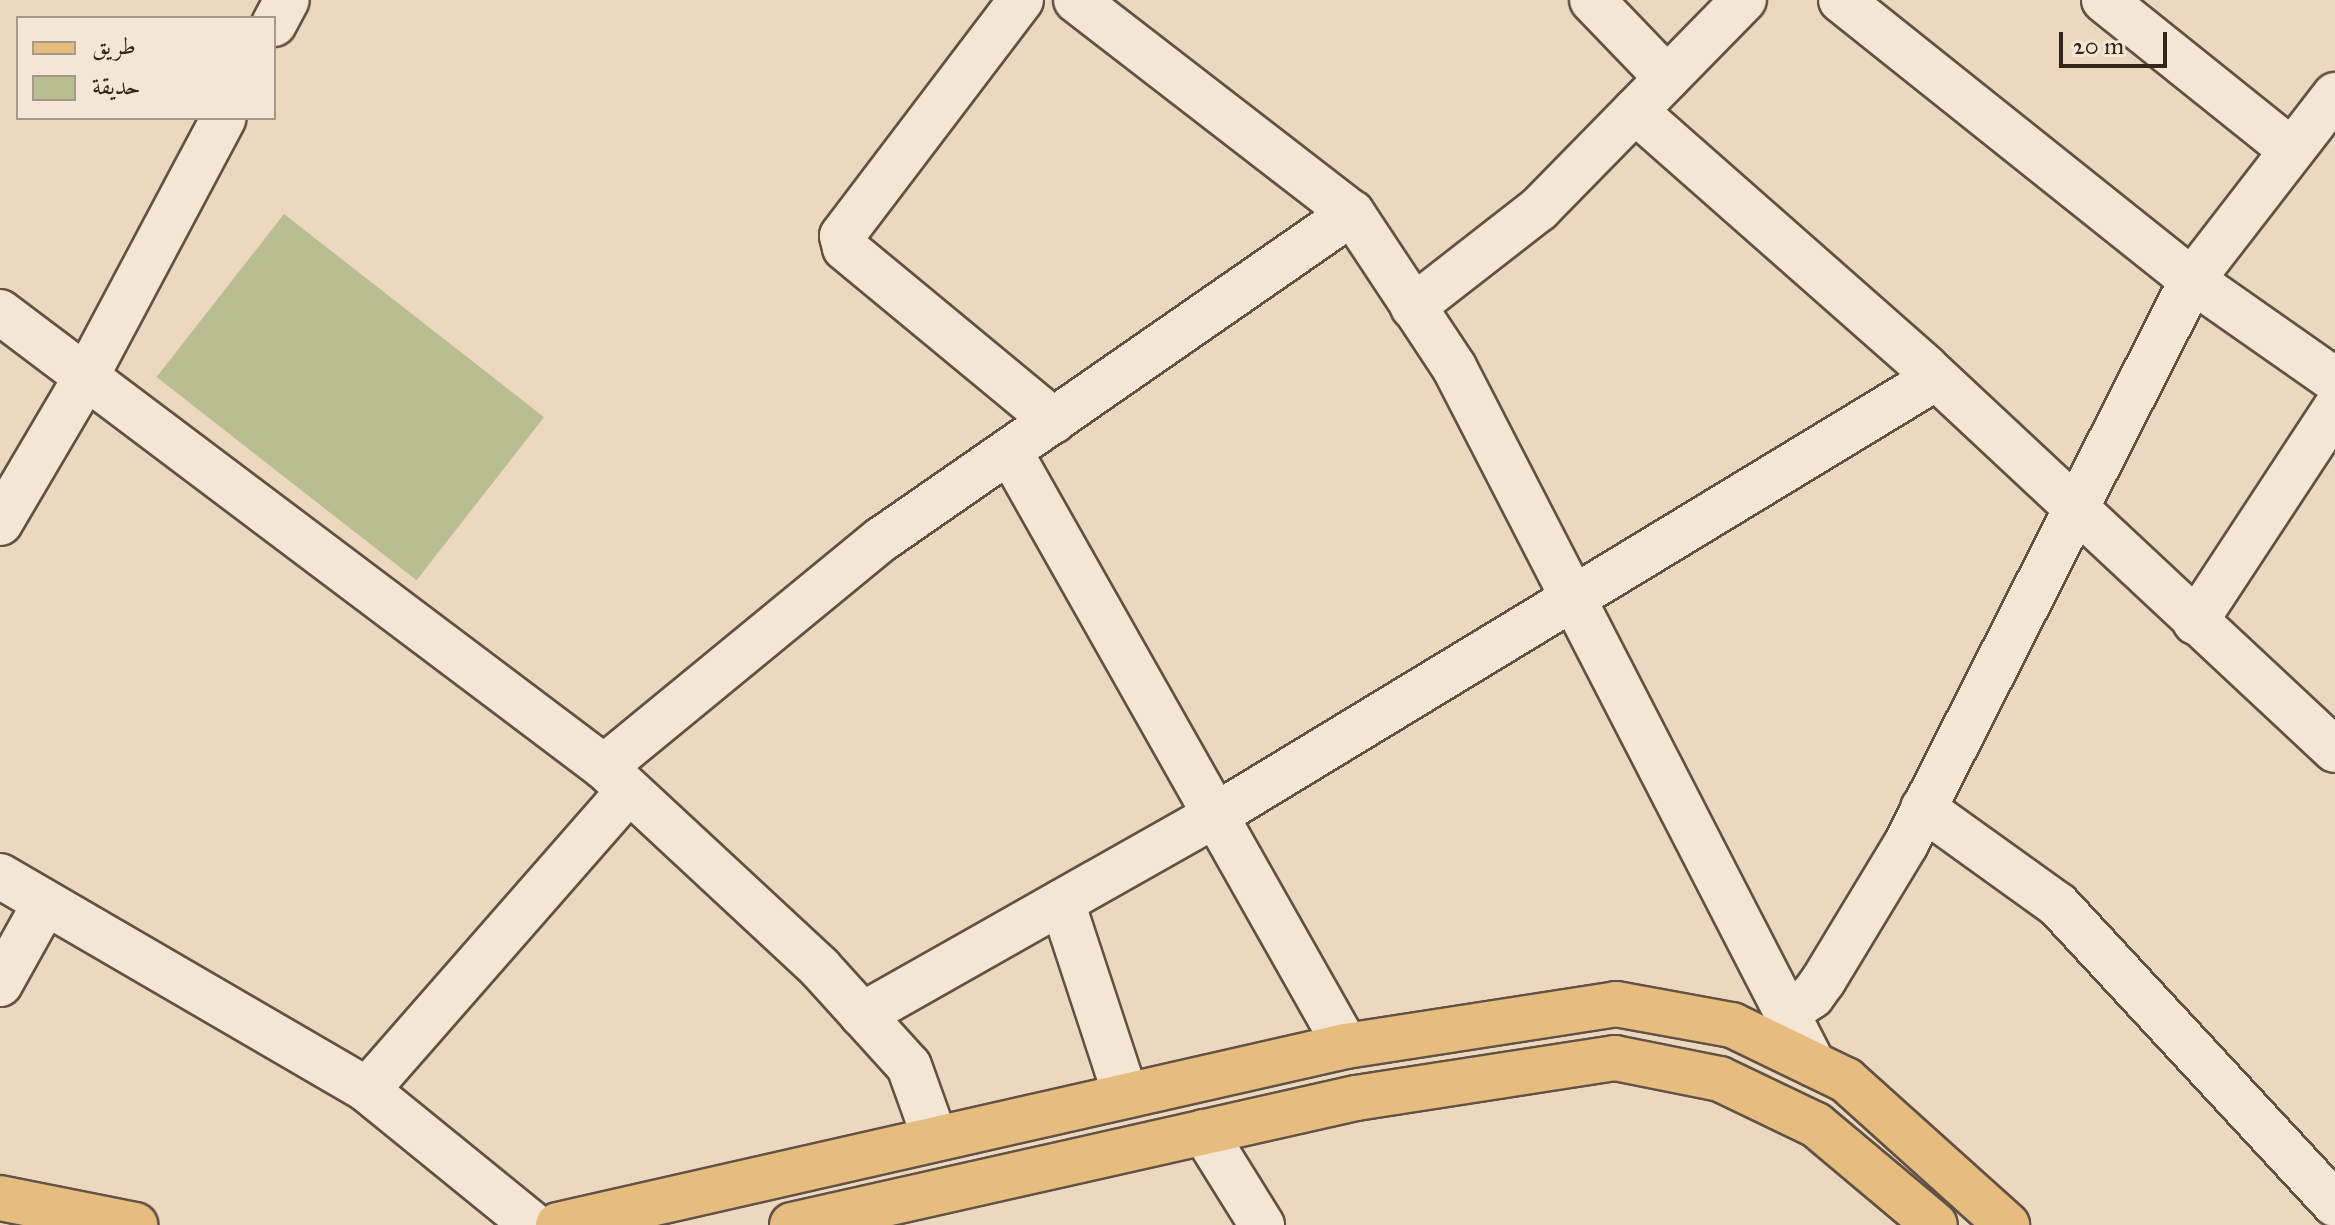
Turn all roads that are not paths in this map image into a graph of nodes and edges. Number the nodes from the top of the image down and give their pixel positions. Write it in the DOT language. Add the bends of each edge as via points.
graph roads {
  1 [pos="287,0"];
  2 [pos="1021,0"];
  3 [pos="1076,0"];
  4 [pos="1592,0"];
  5 [pos="1744,0"];
  6 [pos="1841,0"];
  7 [pos="2104,0"];
  8 [pos="276,20"];
  9 [pos="1667,78"];
  10 [pos="2335,95"];
  11 [pos="1635,111"];
  12 [pos="223,120"];
  13 [pos="2290,149"];
  14 [pos="1352,213"];
  15 [pos="2192,280"];
  16 [pos="1413,307"];
  17 [pos="0,312"];
  18 [pos="86,377"];
  19 [pos="1936,378"];
  20 [pos="2335,380"];
  21 [pos="2335,409"];
  22 [pos="1054,421"];
  23 [pos="1010,452"];
  24 [pos="2077,507"];
  25 [pos="0,523"];
  26 [pos="1572,597"];
  27 [pos="2195,622"];
  28 [pos="2335,750"];
  29 [pos="616,780"];
  30 [pos="1923,808"];
  31 [pos="1216,815"];
  32 [pos="0,876"];
  33 [pos="1062,902"];
  34 [pos="45,903"];
  35 [pos="0,984"];
  36 [pos="1786,1013"];
  37 [pos="862,1015"];
  38 [pos="1346,1046"];
  39 [pos="1813,1064"];
  40 [pos="367,1090"];
  41 [pos="1125,1094"];
  42 [pos="1204,1132"];
  43 [pos="934,1136"];
  44 [pos="0,1198"];
  45 [pos="2335,1204"];
  46 [pos="891,1214"];
  47 [pos="2335,1218"];
  48 [pos="135,1225"];
  49 [pos="533,1225"];
  50 [pos="558,1225"];
  51 [pos="792,1225"];
  52 [pos="1262,1225"];
  53 [pos="1935,1225"];
  54 [pos="2007,1225"];
  55 [pos="2330,1225"];
  1 -- 8 [label="street"];
  2 -- 22 [label="street" via="842,236 845,248"];
  3 -- 14 [label="street"];
  4 -- 9 [label="street"];
  5 -- 9 [label="street"];
  6 -- 15 [label="street"];
  7 -- 13 [label="street"];
  9 -- 11 [label="street"];
  10 -- 13 [label="street"];
  11 -- 16 [label="street" via="1539,209"];
  11 -- 19 [label="street"];
  12 -- 18 [label="street"];
  13 -- 15 [label="street"];
  14 -- 16 [label="street"];
  14 -- 22 [label="street"];
  15 -- 20 [label="street"];
  15 -- 24 [label="street"];
  16 -- 26 [label="street" via="1454,367"];
  17 -- 18 [label="street"];
  18 -- 25 [label="street"];
  18 -- 29 [label="street"];
  19 -- 24 [label="street"];
  19 -- 26 [label="street"];
  21 -- 27 [label="street"];
  22 -- 23 [label="street"];
  23 -- 29 [label="street" via="882,539"];
  23 -- 31 [label="street"];
  24 -- 27 [label="street"];
  24 -- 30 [label="street"];
  26 -- 31 [label="street"];
  26 -- 36 [label="street"];
  27 -- 28 [label="street"];
  29 -- 37 [label="street" via="820,968"];
  29 -- 40 [label="street"];
  30 -- 36 [label="street" via="1823,981 1812,996"];
  30 -- 45 [label="street" via="2058,905"];
  31 -- 33 [label="street"];
  31 -- 38 [label="street"];
  32 -- 34 [label="street"];
  33 -- 37 [label="street"];
  33 -- 41 [label="street"];
  34 -- 35 [label="street"];
  34 -- 40 [label="street"];
  36 -- 39 [label="street"];
  37 -- 43 [label="street" via="909,1066"];
  38 -- 39 [label="main road" via="1616,1004 1732,1025"];
  38 -- 41 [label="main road"];
  39 -- 54 [label="main road" via="1846,1080"];
  40 -- 49 [label="street"];
  41 -- 43 [label="main road"];
  42 -- 46 [label="main road"];
  42 -- 52 [label="street"];
  42 -- 53 [label="main road" via="1356,1098 1615,1058 1720,1079 1816,1125"];
  43 -- 50 [label="main road"];
  44 -- 48 [label="main road"];
  46 -- 51 [label="main road"];
  47 -- 55 [label="street"];
}
